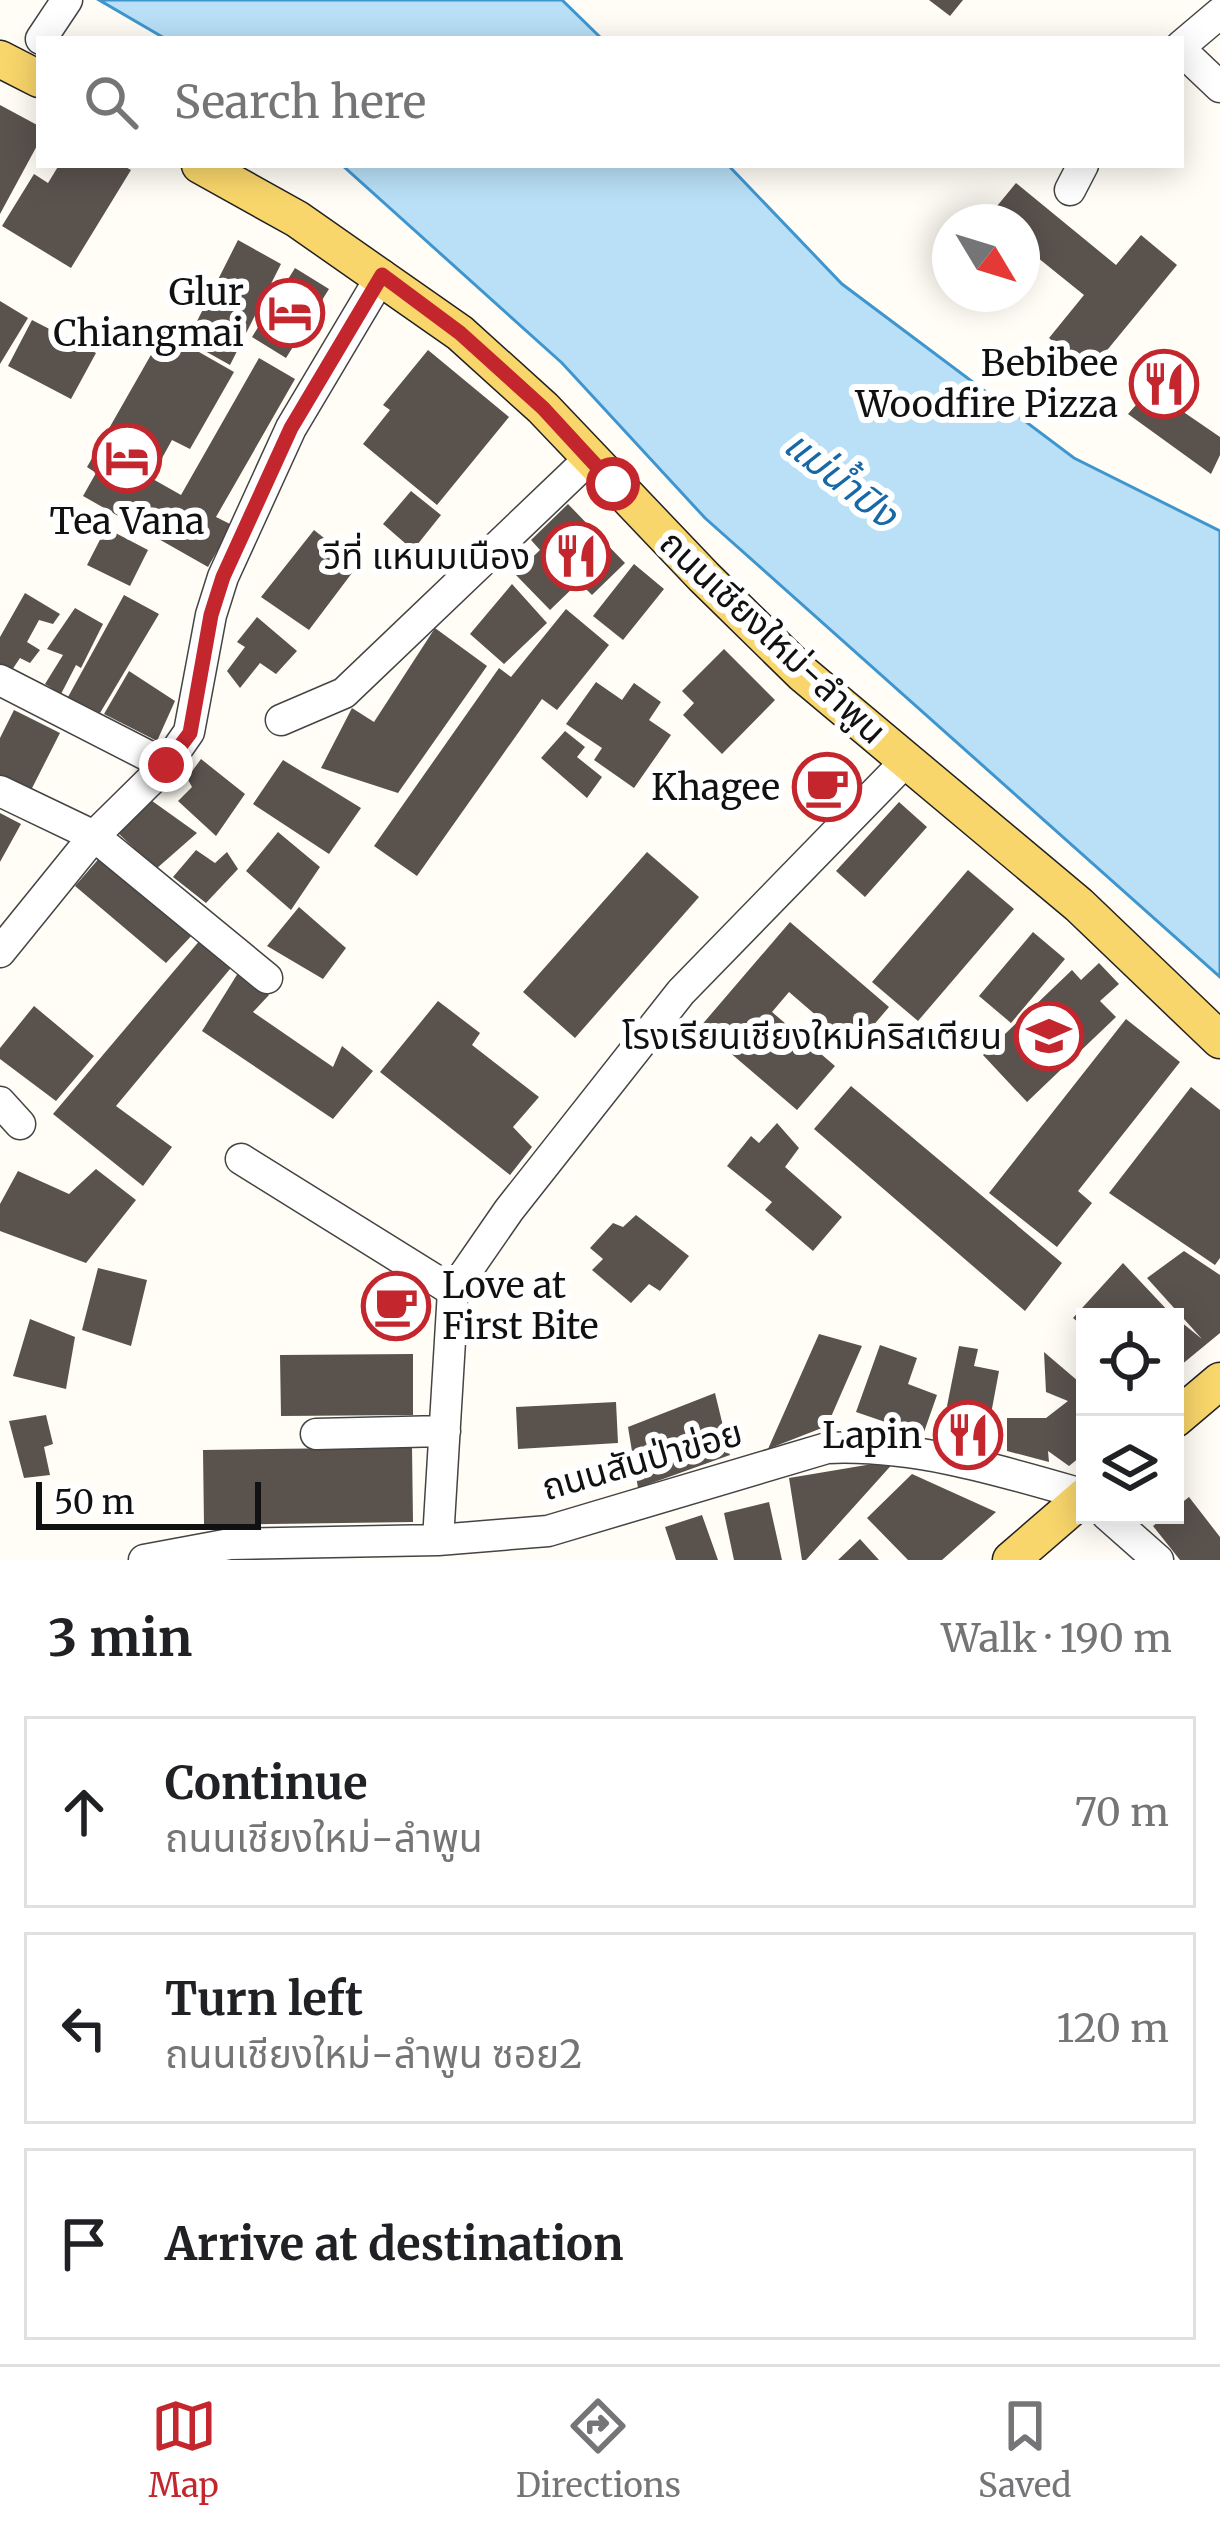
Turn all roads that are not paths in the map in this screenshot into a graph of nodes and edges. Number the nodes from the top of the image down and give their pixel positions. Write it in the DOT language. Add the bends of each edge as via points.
graph roads {
  1 [pos="67,0"];
  2 [pos="1220,14"];
  3 [pos="42,36"];
  4 [pos="1184,45"];
  5 [pos="1184,51"];
  6 [pos="1220,87"];
  7 [pos="205,168"];
  8 [pos="382,275"];
  9 [pos="589,459"];
  10 [pos="0,680"];
  11 [pos="281,720"];
  12 [pos="905,761"];
  13 [pos="166,765"];
  14 [pos="0,791"];
  15 [pos="94,836"];
  16 [pos="0,952"];
  17 [pos="267,978"];
  18 [pos="1220,1040"];
  19 [pos="241,1160"];
  20 [pos="453,1291"];
  21 [pos="1220,1381"];
  22 [pos="1179,1416"];
  23 [pos="446,1431"];
  24 [pos="316,1434"];
  25 [pos="1076,1493"];
  26 [pos="1076,1504"];
  27 [pos="1117,1524"];
  28 [pos="438,1540"];
  29 [pos="144,1560"];
  30 [pos="1011,1560"];
  31 [pos="1158,1560"];
  1 -- 3 [label="street"];
  2 -- 4 [label="street"];
  5 -- 6 [label="street"];
  7 -- 8 [label="main road, ถนนเชียงใหม่-ลำพูน"];
  8 -- 9 [label="main road, ถนนเชียงใหม่-ลำพูน" via="460,333"];
  8 -- 13 [label="street" via="291,428 223,577 190,733"];
  9 -- 11 [label="street" via="344,693"];
  9 -- 12 [label="main road, ถนนเชียงใหม่-ลำพูน" via="803,674"];
  10 -- 13 [label="street"];
  12 -- 18 [label="main road, ถนนเชียงใหม่-ลำพูน" via="1078,905"];
  12 -- 20 [label="street" via="681,992"];
  13 -- 15 [label="street"];
  14 -- 15 [label="street"];
  15 -- 16 [label="street"];
  15 -- 17 [label="street"];
  19 -- 20 [label="street"];
  20 -- 23 [label="street"];
  21 -- 22 [label="main road"];
  23 -- 24 [label="street"];
  23 -- 28 [label="street"];
  25 -- 28 [label="street, ถนนสันป่าข่อย" via="984,1465 827,1448 548,1531"];
  26 -- 30 [label="main road"];
  27 -- 31 [label="street"];
  28 -- 29 [label="street, ถนนสันป่าข่อย" via="230,1544"];
}
